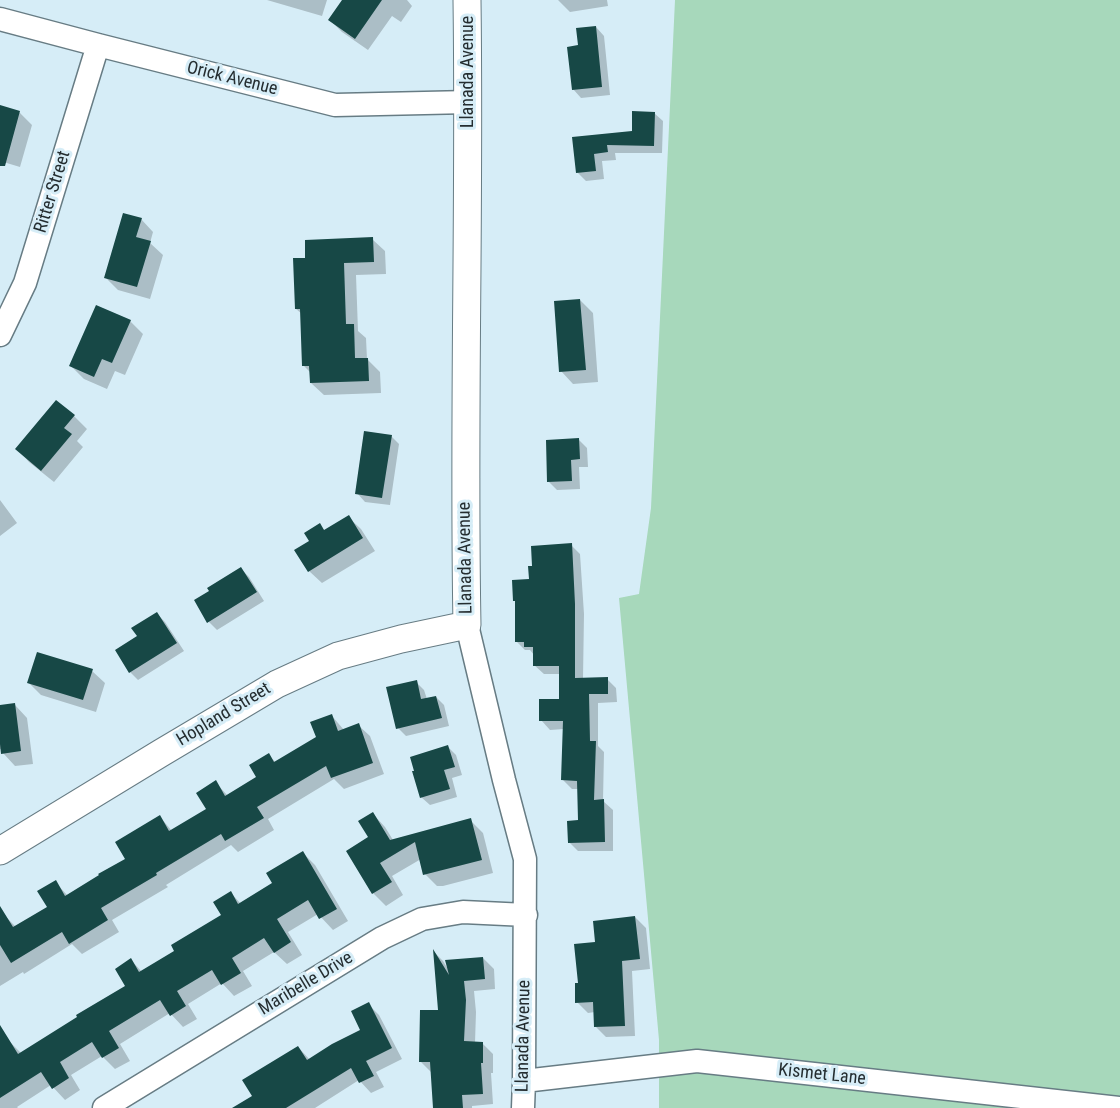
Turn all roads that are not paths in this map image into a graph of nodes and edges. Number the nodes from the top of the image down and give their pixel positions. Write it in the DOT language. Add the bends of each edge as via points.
graph roads {
  1 [pos="467,0"];
  2 [pos="0,19"];
  3 [pos="98,45"];
  4 [pos="469,102"];
  5 [pos="0,335"];
  6 [pos="467,625"];
  7 [pos="0,851"];
  8 [pos="526,915"];
  9 [pos="524,1081"];
  10 [pos="104,1108"];
  11 [pos="523,1108"];
  12 [pos="1120,1108"];
  1 -- 4 [label="street, Llanada Avenue"];
  2 -- 3 [label="street, Orick Avenue"];
  3 -- 4 [label="street, Orick Avenue" via="335,105"];
  3 -- 5 [label="street, Ritter Street" via="25,284"];
  4 -- 6 [label="street, Llanada Avenue"];
  6 -- 7 [label="street, Hopland Street" via="338,656 277,684"];
  6 -- 8 [label="street, Llanada Avenue" via="525,859"];
  8 -- 9 [label="street, Llanada Avenue"];
  8 -- 10 [label="street, Maribelle Drive" via="463,912 422,919 382,938"];
  9 -- 11 [label="street, Llanada Avenue"];
  9 -- 12 [label="street, Kismet Lane" via="697,1061"];
}
